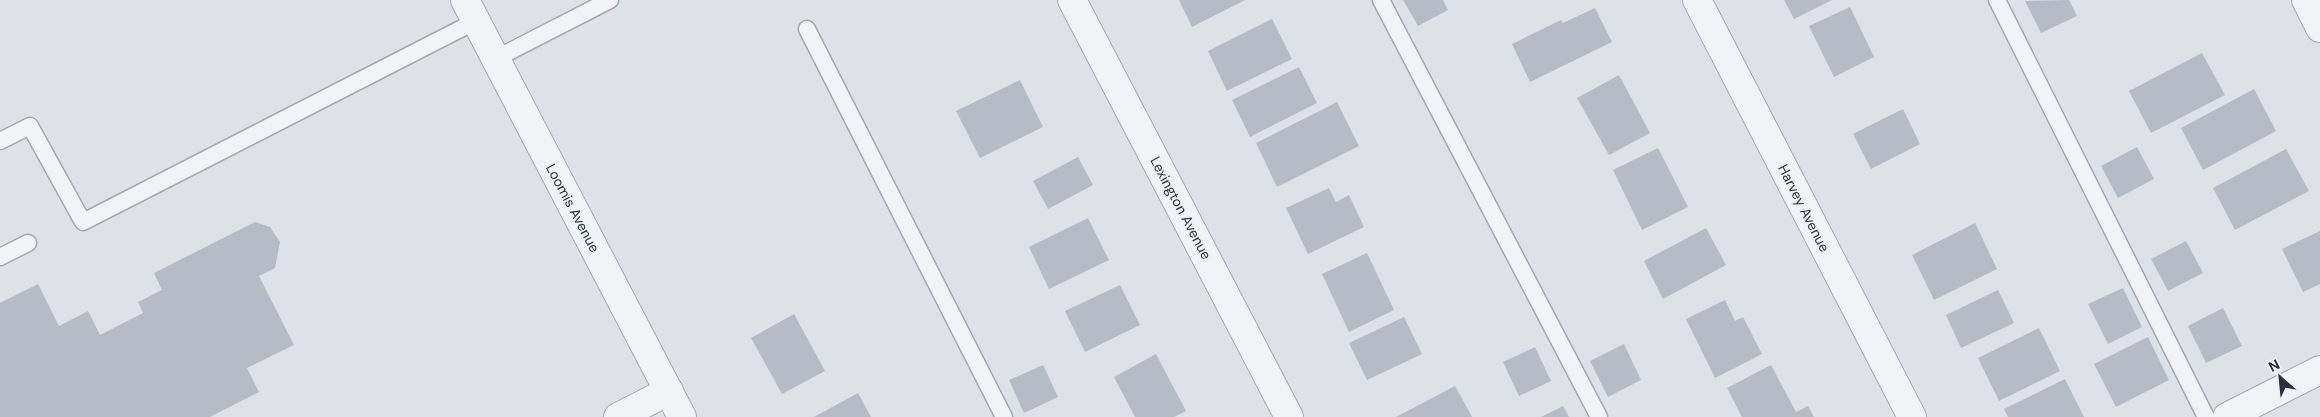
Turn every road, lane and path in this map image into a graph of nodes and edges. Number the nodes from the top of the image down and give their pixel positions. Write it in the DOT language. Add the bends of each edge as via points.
graph roads {
  1 [pos="610,0"];
  2 [pos="1072,0"];
  3 [pos="1381,0"];
  4 [pos="1697,0"];
  5 [pos="1997,0"];
  6 [pos="2306,0"];
  7 [pos="470,10"];
  8 [pos="2320,28"];
  9 [pos="807,29"];
  10 [pos="495,58"];
  11 [pos="0,141"];
  12 [pos="28,243"];
  13 [pos="0,257"];
  14 [pos="2320,370"];
  15 [pos="668,391"];
  16 [pos="618,417"];
  17 [pos="682,417"];
  18 [pos="1004,417"];
  19 [pos="1289,417"];
  20 [pos="1599,417"];
  21 [pos="1912,417"];
  22 [pos="2206,417"];
  23 [pos="2227,417"];
  1 -- 10 [label="lane"];
  2 -- 19 [label="street, Lexington Avenue"];
  3 -- 20 [label="lane"];
  4 -- 21 [label="street, Harvey Avenue"];
  5 -- 22 [label="lane"];
  6 -- 8 [label="street"];
  7 -- 10 [label="street, Loomis Avenue"];
  7 -- 11 [label="lane" via="82,222 30,126"];
  9 -- 18 [label="lane"];
  10 -- 15 [label="street, Loomis Avenue"];
  12 -- 13 [label="lane"];
  14 -- 23 [label="street"];
  15 -- 16 [label="street"];
  15 -- 17 [label="street, Loomis Avenue"];
}
